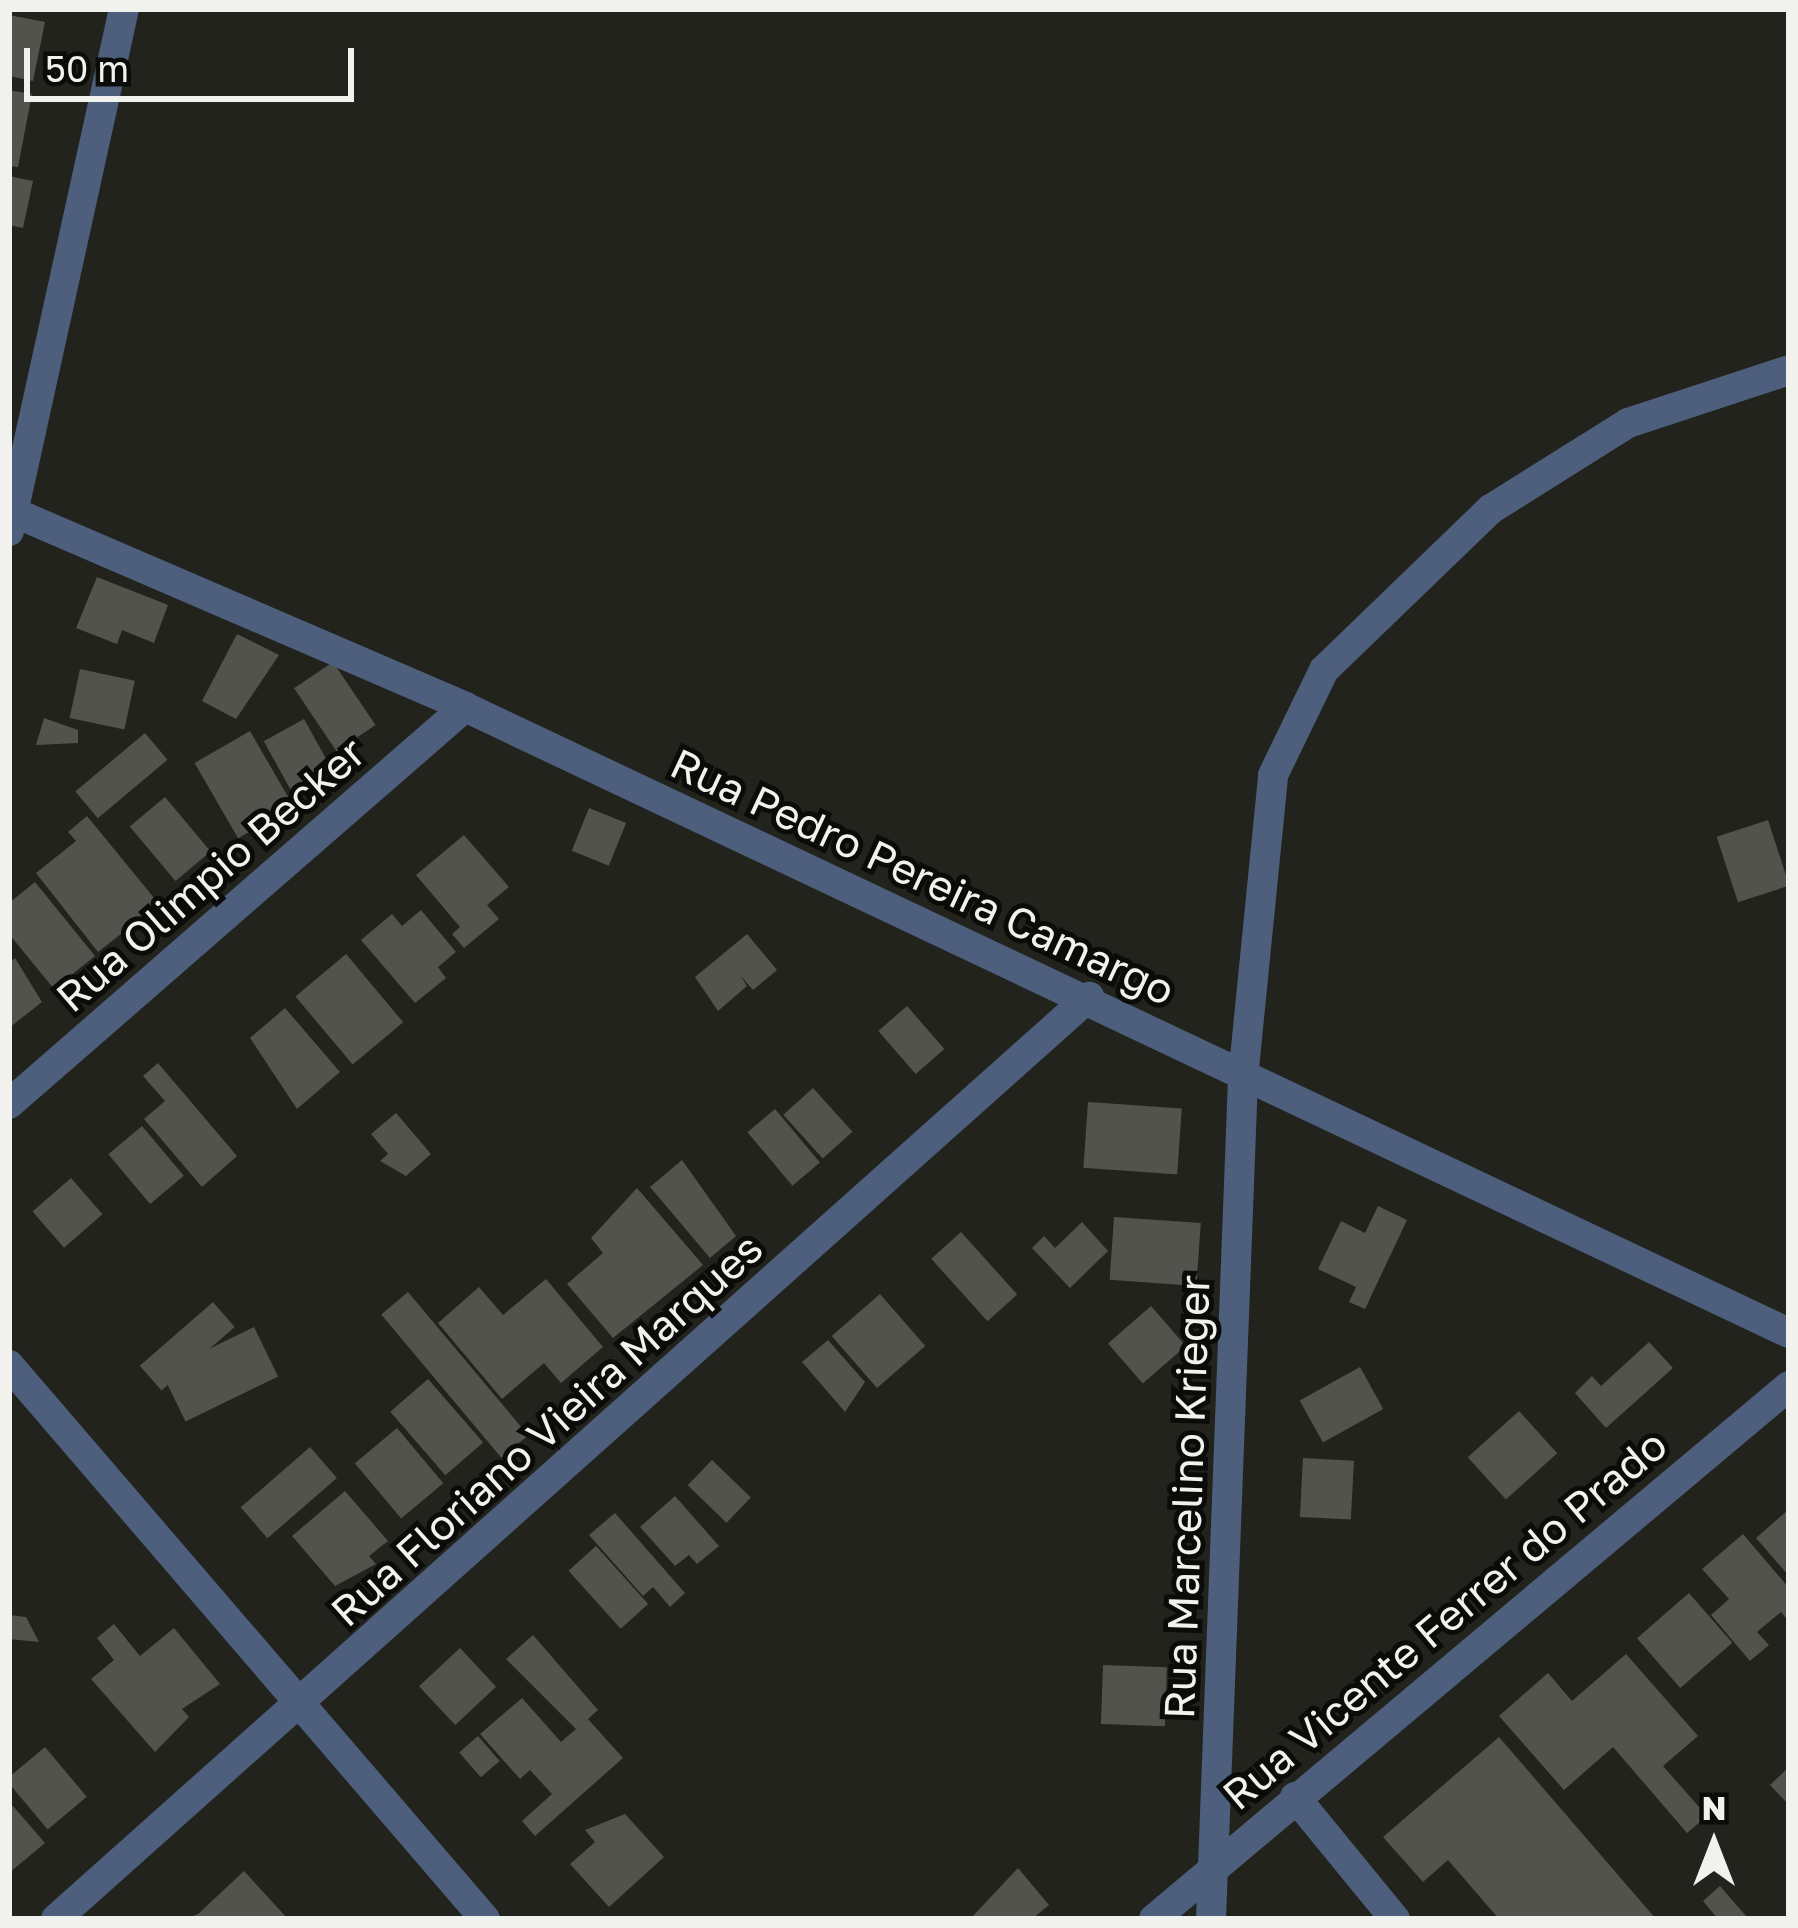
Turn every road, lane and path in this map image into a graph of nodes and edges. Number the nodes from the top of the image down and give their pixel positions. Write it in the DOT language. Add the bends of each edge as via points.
graph roads {
  1 [pos="124,9"];
  2 [pos="1789,370"];
  3 [pos="11,522"];
  4 [pos="465,707"];
  5 [pos="1089,997"];
  6 [pos="1243,1078"];
  7 [pos="9,1104"];
  8 [pos="1789,1333"];
  9 [pos="9,1366"];
  10 [pos="1789,1386"];
  11 [pos="302,1706"];
  12 [pos="1295,1796"];
  13 [pos="1215,1865"];
  14 [pos="56,1919"];
  15 [pos="485,1919"];
  16 [pos="1154,1919"];
  17 [pos="1211,1919"];
  18 [pos="1395,1919"];
  1 -- 3 [label="street"];
  2 -- 6 [label="street, Rua Marcelino Krieger" via="1628,423 1491,509 1324,670 1273,775"];
  3 -- 4 [label="street, Rua Pedro Pereira Camargo"];
  4 -- 5 [label="street, Rua Pedro Pereira Camargo"];
  4 -- 7 [label="street, Rua Olimpio Becker"];
  5 -- 6 [label="street, Rua Pedro Pereira Camargo"];
  5 -- 11 [label="street, Rua Floriano Vieira Marques"];
  6 -- 8 [label="street, Rua Pedro Pereira Camargo"];
  6 -- 13 [label="street, Rua Marcelino Krieger"];
  9 -- 11 [label="street"];
  10 -- 12 [label="street, Rua Vicente Ferrer do Prado"];
  11 -- 14 [label="street, Rua Floriano Vieira Marques"];
  11 -- 15 [label="street"];
  12 -- 13 [label="street, Rua Vicente Ferrer do Prado"];
  12 -- 18 [label="street"];
  13 -- 16 [label="street, Rua Vicente Ferrer do Prado"];
  13 -- 17 [label="street, Rua Marcelino Krieger"];
}
